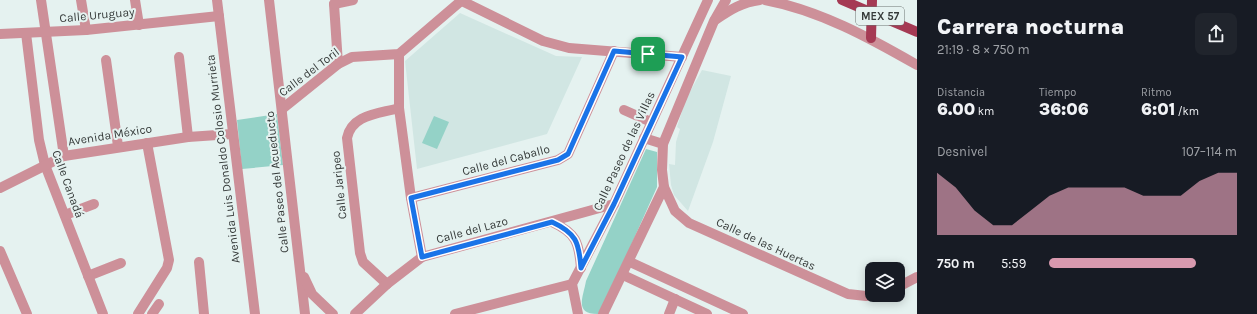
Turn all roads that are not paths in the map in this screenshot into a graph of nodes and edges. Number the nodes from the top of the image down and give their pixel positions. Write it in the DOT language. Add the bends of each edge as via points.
graph roads {
  1 [pos="41,0"];
  2 [pos="81,0"];
  3 [pos="135,0"];
  4 [pos="217,0"];
  5 [pos="269,0"];
  6 [pos="353,0"];
  7 [pos="708,0"];
  8 [pos="726,0"];
  9 [pos="760,0"];
  10 [pos="765,0"];
  11 [pos="842,0"];
  12 [pos="872,0"];
  13 [pos="460,1"];
  14 [pos="336,2"];
  15 [pos="871,12"];
  16 [pos="701,15"];
  17 [pos="219,16"];
  18 [pos="714,21"];
  19 [pos="139,24"];
  20 [pos="86,30"];
  21 [pos="46,32"];
  22 [pos="917,32"];
  23 [pos="26,33"];
  24 [pos="0,34"];
  25 [pos="871,38"];
  26 [pos="614,51"];
  27 [pos="399,54"];
  28 [pos="180,57"];
  29 [pos="682,57"];
  30 [pos="106,60"];
  31 [pos="338,64"];
  32 [pos="917,65"];
  33 [pos="400,108"];
  34 [pos="282,109"];
  35 [pos="624,110"];
  36 [pos="651,122"];
  37 [pos="232,134"];
  38 [pos="188,137"];
  39 [pos="644,138"];
  40 [pos="147,143"];
  41 [pos="663,144"];
  42 [pos="118,146"];
  43 [pos="64,156"];
  44 [pos="45,165"];
  45 [pos="664,187"];
  46 [pos="0,188"];
  47 [pos="411,198"];
  48 [pos="94,204"];
  49 [pos="614,204"];
  50 [pos="66,215"];
  51 [pos="552,222"];
  52 [pos="0,250"];
  53 [pos="422,257"];
  54 [pos="199,262"];
  55 [pos="630,262"];
  56 [pos="121,263"];
  57 [pos="581,268"];
  58 [pos="300,270"];
  59 [pos="622,275"];
  60 [pos="88,276"];
  61 [pos="917,277"];
  62 [pos="905,283"];
  63 [pos="387,284"];
  64 [pos="572,284"];
  65 [pos="865,296"];
  66 [pos="675,299"];
  67 [pos="158,304"];
  68 [pos="579,313"];
  69 [pos="27,314"];
  70 [pos="103,314"];
  71 [pos="138,314"];
  72 [pos="152,314"];
  73 [pos="204,314"];
  74 [pos="254,314"];
  75 [pos="305,314"];
  76 [pos="333,314"];
  77 [pos="355,314"];
  78 [pos="455,314"];
  79 [pos="603,314"];
  80 [pos="669,314"];
  81 [pos="707,314"];
  82 [pos="743,314"];
  1 -- 21 [label="street"];
  2 -- 20 [label="street"];
  3 -- 19 [label="street"];
  4 -- 17 [label="street, Avenida Luis Donaldo Colosio Murrieta"];
  5 -- 34 [label="street, Calle Paseo del Acueducto"];
  6 -- 14 [label="street"];
  7 -- 16 [label="street, Calle Paseo de las Villas"];
  8 -- 18 [label="street"];
  9 -- 18 [label="street" via="735,6"];
  10 -- 25 [label="street" via="791,5"];
  11 -- 15 [label="main road, MEX 57"];
  12 -- 15 [label="main road"];
  13 -- 26 [label="street" via="543,41 569,48"];
  13 -- 27 [label="street"];
  14 -- 31 [label="street"];
  15 -- 22 [label="main road, MEX 57"];
  15 -- 25 [label="main road"];
  16 -- 18 [label="street"];
  16 -- 29 [label="street, Calle Paseo de las Villas"];
  17 -- 19 [label="street, Calle Uruguay"];
  17 -- 37 [label="street, Avenida Luis Donaldo Colosio Murrieta"];
  18 -- 41 [label="street"];
  19 -- 20 [label="street, Calle Uruguay"];
  20 -- 21 [label="street, Calle Uruguay"];
  21 -- 23 [label="street, Calle Uruguay"];
  21 -- 43 [label="street"];
  23 -- 24 [label="street, Calle Uruguay"];
  23 -- 44 [label="street, Calle Canadá" via="39,140"];
  25 -- 32 [label="street"];
  26 -- 29 [label="street"];
  26 -- 47 [label="street, Calle del Caballo" via="568,154 558,160"];
  27 -- 31 [label="street, Calle del Toril" via="352,56"];
  27 -- 33 [label="street"];
  28 -- 38 [label="street"];
  29 -- 36 [label="street, Calle Paseo de las Villas"];
  30 -- 42 [label="street"];
  31 -- 34 [label="street, Calle del Toril"];
  33 -- 47 [label="street"];
  33 -- 63 [label="street, Calle Jaripeo" via="358,119 349,129 347,138 360,253 363,262"];
  34 -- 58 [label="street, Calle Paseo del Acueducto"];
  35 -- 36 [label="street"];
  36 -- 39 [label="street, Calle Paseo de las Villas"];
  37 -- 38 [label="street, Avenida México"];
  37 -- 74 [label="street, Avenida Luis Donaldo Colosio Murrieta"];
  38 -- 40 [label="street, Avenida México"];
  39 -- 41 [label="street"];
  39 -- 49 [label="street, Calle Paseo de las Villas"];
  40 -- 42 [label="street, Avenida México"];
  40 -- 71 [label="street" via="169,260 167,268"];
  41 -- 45 [label="street"];
  42 -- 43 [label="street, Avenida México"];
  43 -- 44 [label="street, Avenida México"];
  44 -- 46 [label="street, Avenida México"];
  44 -- 50 [label="street, Calle Canadá"];
  45 -- 55 [label="street"];
  45 -- 65 [label="street, Calle de las Huertas" via="675,211 689,223 848,294"];
  47 -- 53 [label="street"];
  48 -- 50 [label="street"];
  49 -- 51 [label="street, Calle del Lazo"];
  49 -- 57 [label="street, Calle Paseo de las Villas"];
  50 -- 60 [label="street, Calle Canadá"];
  51 -- 53 [label="street, Calle del Lazo"];
  51 -- 57 [label="street" via="567,229 575,237 580,252"];
  52 -- 69 [label="street"];
  53 -- 63 [label="street, Calle del Lazo"];
  54 -- 73 [label="street"];
  55 -- 59 [label="street"];
  55 -- 82 [label="street"];
  56 -- 60 [label="street"];
  57 -- 64 [label="street, Calle Paseo de las Villas"];
  58 -- 75 [label="street, Calle Paseo del Acueducto"];
  58 -- 76 [label="street" via="312,294"];
  59 -- 66 [label="street"];
  59 -- 79 [label="street"];
  60 -- 70 [label="street, Calle Canadá"];
  61 -- 62 [label="street"];
  63 -- 77 [label="street, Calle del Lazo"];
  64 -- 68 [label="street"];
  64 -- 78 [label="street"];
  66 -- 80 [label="street"];
  66 -- 81 [label="street"];
  67 -- 72 [label="street"];
}
